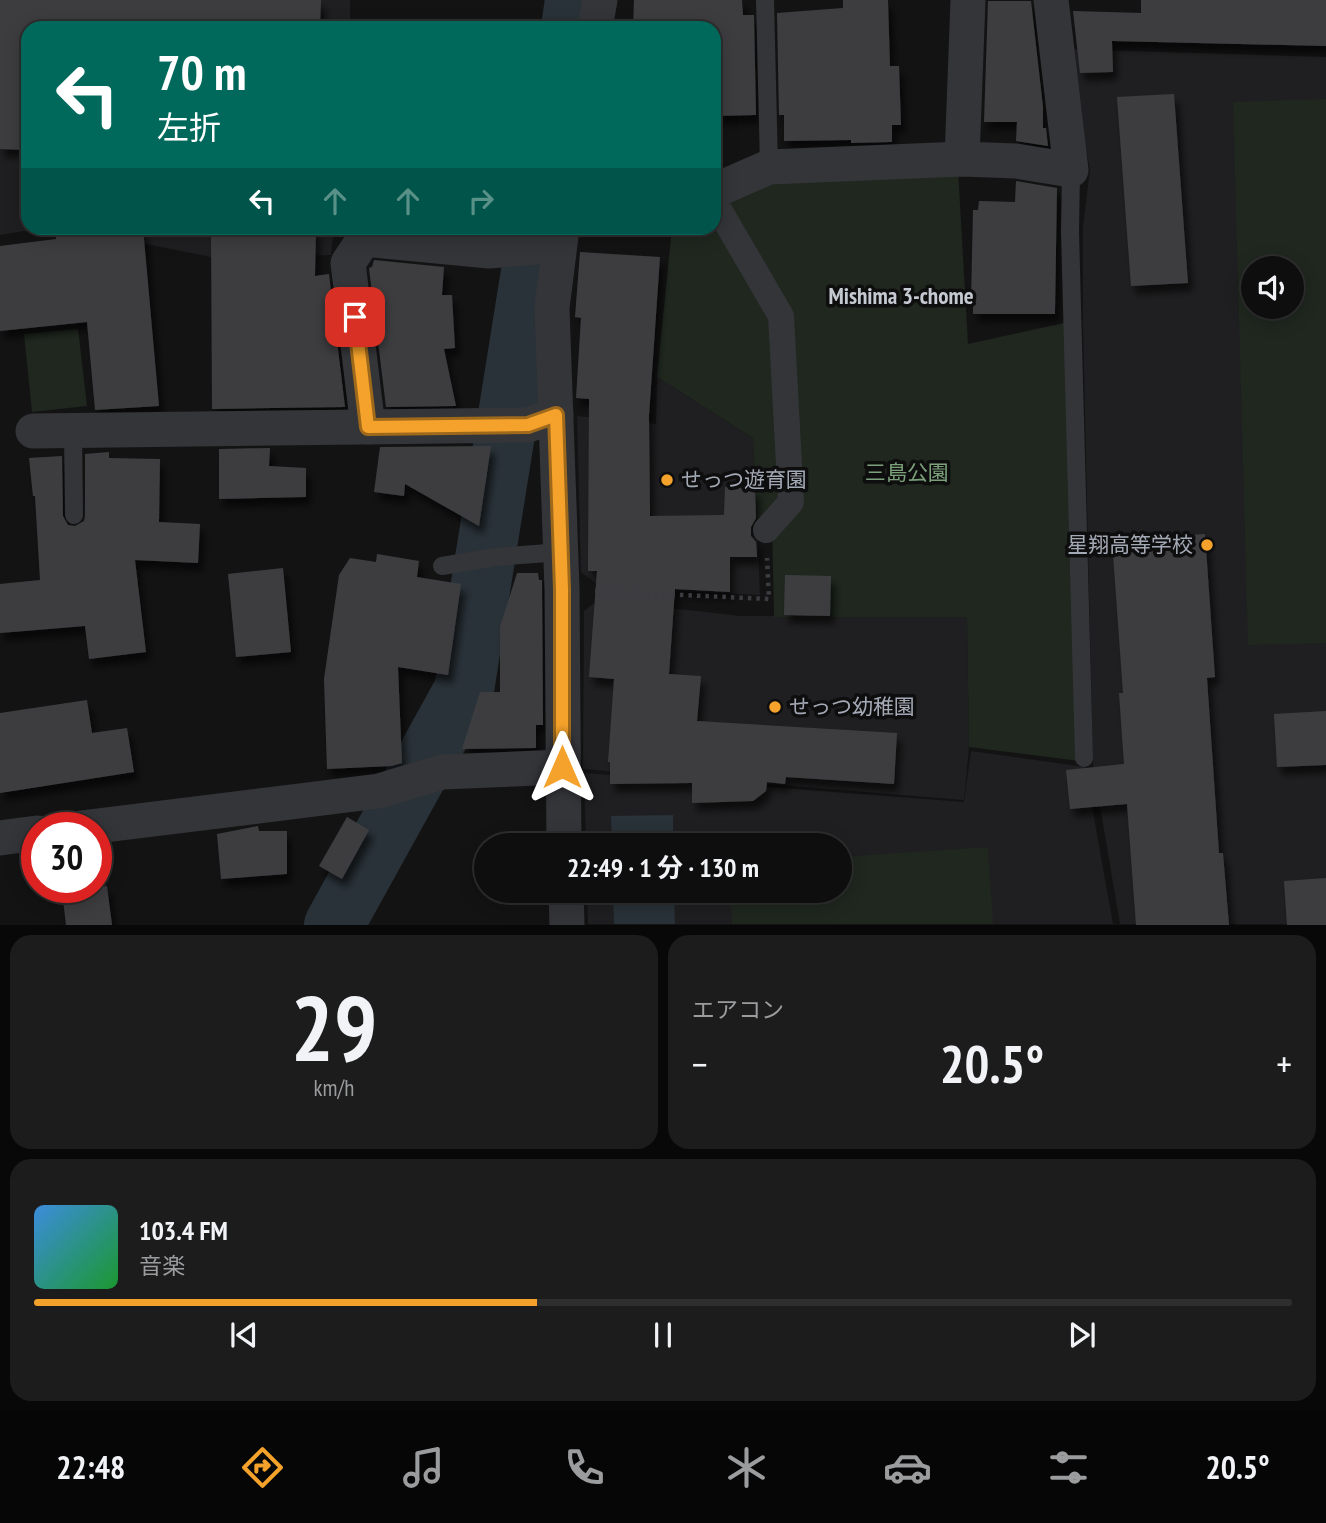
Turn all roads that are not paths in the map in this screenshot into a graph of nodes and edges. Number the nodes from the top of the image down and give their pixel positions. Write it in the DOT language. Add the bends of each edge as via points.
graph roads {
  1 [pos="600,0"];
  2 [pos="765,0"];
  3 [pos="968,0"];
  4 [pos="1051,0"];
  5 [pos="596,21"];
  6 [pos="962,159"];
  7 [pos="769,167"];
  8 [pos="1072,170"];
  9 [pos="721,188"];
  10 [pos="721,213"];
  11 [pos="549,241"];
  12 [pos="556,415"];
  13 [pos="368,427"];
  14 [pos="33,431"];
  15 [pos="73,431"];
  16 [pos="74,515"];
  17 [pos="766,530"];
  18 [pos="561,552"];
  19 [pos="442,566"];
  20 [pos="1084,758"];
  21 [pos="562,767"];
  22 [pos="112,824"];
  23 [pos="564,833"];
  24 [pos="21,835"];
  25 [pos="0,838"];
  26 [pos="566,903"];
  27 [pos="567,925"];
  1 -- 5 [label="street"];
  2 -- 7 [label="lane"];
  3 -- 6 [label="street"];
  4 -- 8 [label="street"];
  6 -- 7 [label="street"];
  6 -- 8 [label="street"];
  7 -- 9 [label="street"];
  8 -- 20 [label="lane"];
  10 -- 17 [label="street" via="780,316 791,502"];
  11 -- 12 [label="street"];
  11 -- 13 [label="street" via="489,251 364,239 348,262"];
  12 -- 13 [label="street" via="528,425"];
  12 -- 18 [label="street"];
  13 -- 15 [label="street"];
  14 -- 15 [label="street"];
  15 -- 16 [label="lane"];
  18 -- 19 [label="lane"];
  18 -- 21 [label="street"];
  21 -- 22 [label="street" via="442,772 379,791"];
  21 -- 23 [label="street"];
  24 -- 25 [label="street"];
  26 -- 27 [label="street"];
}
